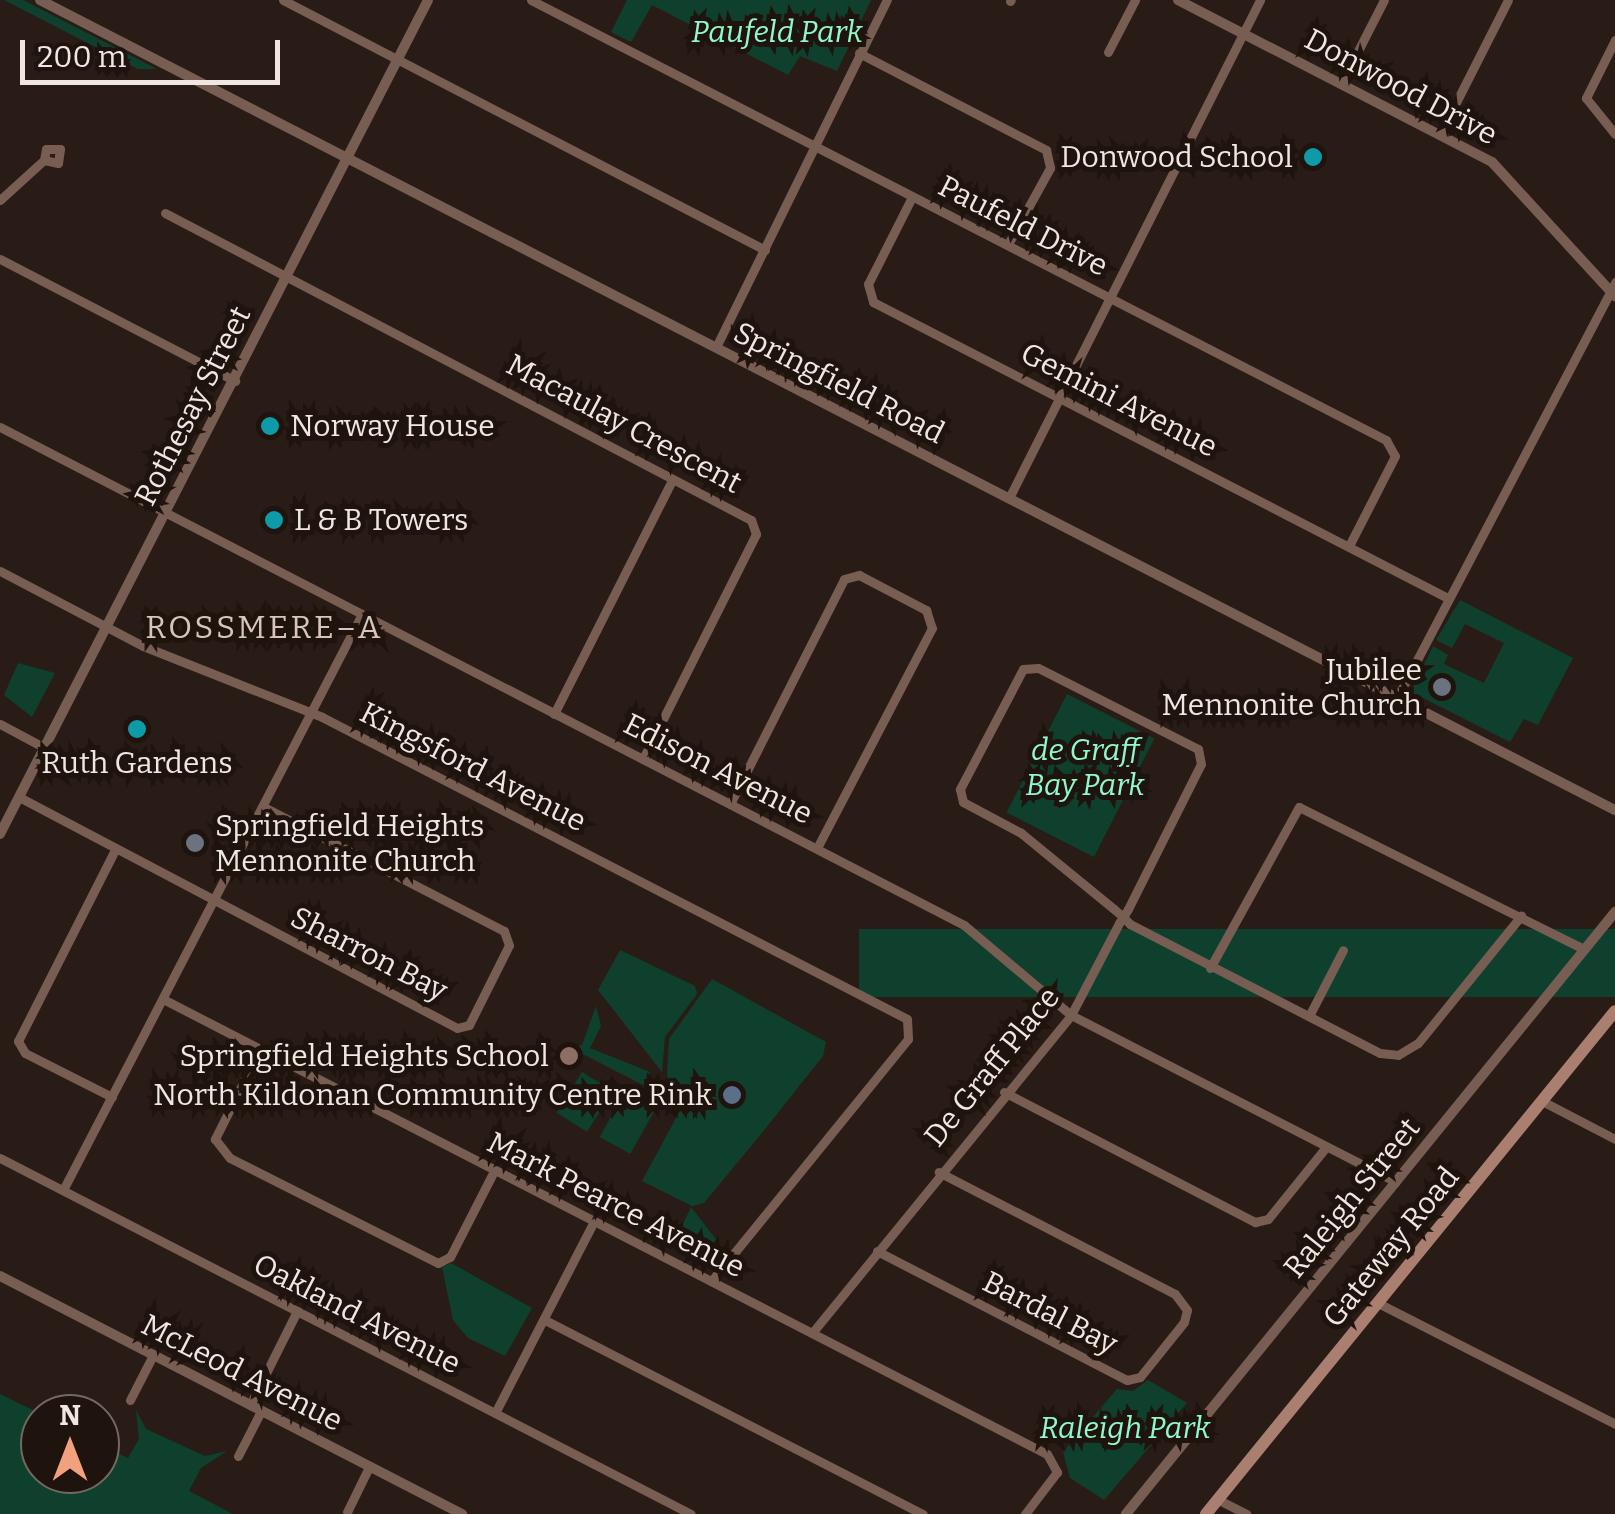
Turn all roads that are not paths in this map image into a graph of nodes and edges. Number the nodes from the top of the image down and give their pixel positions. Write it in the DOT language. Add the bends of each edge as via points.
graph roads {
  1 [pos="40,0"];
  2 [pos="283,0"];
  3 [pos="428,0"];
  4 [pos="531,0"];
  5 [pos="887,0"];
  6 [pos="1134,0"];
  7 [pos="1178,0"];
  8 [pos="1260,0"];
  9 [pos="1384,0"];
  10 [pos="1508,0"];
  11 [pos="1242,33"];
  12 [pos="1615,40"];
  13 [pos="1108,52"];
  14 [pos="858,54"];
  15 [pos="398,59"];
  16 [pos="1341,84"];
  17 [pos="1440,134"];
  18 [pos="1615,134"];
  19 [pos="816,150"];
  20 [pos="349,159"];
  21 [pos="44,160"];
  22 [pos="912,197"];
  23 [pos="0,200"];
  24 [pos="165,213"];
  25 [pos="1008,244"];
  26 [pos="765,250"];
  27 [pos="0,259"];
  28 [pos="288,277"];
  29 [pos="1613,289"];
  30 [pos="1108,298"];
  31 [pos="716,348"];
  32 [pos="235,381"];
  33 [pos="1058,398"];
  34 [pos="0,426"];
  35 [pos="672,480"];
  36 [pos="1009,498"];
  37 [pos="166,514"];
  38 [pos="1349,546"];
  39 [pos="0,571"];
  40 [pos="1448,598"];
  41 [pos="362,614"];
  42 [pos="107,626"];
  43 [pos="1397,698"];
  44 [pos="311,713"];
  45 [pos="554,714"];
  46 [pos="0,724"];
  47 [pos="45,748"];
  48 [pos="642,759"];
  49 [pos="19,798"];
  50 [pos="730,804"];
  51 [pos="262,806"];
  52 [pos="1615,810"];
  53 [pos="0,834"];
  54 [pos="817,848"];
  55 [pos="114,850"];
  56 [pos="212,901"];
  57 [pos="1615,912"];
  58 [pos="1521,916"];
  59 [pos="1123,917"];
  60 [pos="1343,950"];
  61 [pos="1584,950"];
  62 [pos="1210,968"];
  63 [pos="163,999"];
  64 [pos="1615,1012"];
  65 [pos="1071,1015"];
  66 [pos="1309,1016"];
  67 [pos="260,1049"];
  68 [pos="1004,1092"];
  69 [pos="112,1098"];
  70 [pos="1542,1102"];
  71 [pos="1615,1139"];
  72 [pos="1326,1147"];
  73 [pos="0,1158"];
  74 [pos="494,1171"];
  75 [pos="939,1172"];
  76 [pos="1396,1182"];
  77 [pos="64,1190"];
  78 [pos="594,1221"];
  79 [pos="877,1251"];
  80 [pos="0,1276"];
  81 [pos="711,1281"];
  82 [pos="1378,1303"];
  83 [pos="297,1311"];
  84 [pos="545,1320"];
  85 [pos="812,1334"];
  86 [pos="153,1355"];
  87 [pos="130,1400"];
  88 [pos="256,1408"];
  89 [pos="495,1413"];
  90 [pos="1615,1424"];
  91 [pos="238,1456"];
  92 [pos="369,1466"];
  93 [pos="1218,1500"];
  94 [pos="347,1512"];
  95 [pos="462,1514"];
  96 [pos="691,1514"];
  97 [pos="923,1514"];
  98 [pos="1026,1514"];
  99 [pos="1126,1514"];
  100 [pos="1206,1514"];
  101 [pos="1246,1514"];
  1 -- 20 [label="street, Springfield Road"];
  2 -- 15 [label="street"];
  3 -- 15 [label="street, Rothesay Street"];
  4 -- 19 [label="street, Paufeld Drive"];
  5 -- 14 [label="street"];
  6 -- 13 [label="street"];
  7 -- 11 [label="street, Donwood Drive"];
  8 -- 11 [label="street"];
  9 -- 16 [label="street"];
  10 -- 17 [label="street"];
  11 -- 16 [label="street, Donwood Drive"];
  11 -- 30 [label="street"];
  12 -- 18 [label="street" via="1586,98"];
  14 -- 19 [label="street"];
  14 -- 25 [label="street" via="1046,150 1050,168"];
  15 -- 20 [label="street, Rothesay Street"];
  15 -- 26 [label="street"];
  16 -- 17 [label="street, Donwood Drive"];
  17 -- 29 [label="street, Donwood Drive" via="1503,172"];
  19 -- 22 [label="street, Paufeld Drive"];
  19 -- 26 [label="street"];
  20 -- 28 [label="street, Rothesay Street"];
  20 -- 31 [label="street, Springfield Road"];
  21 -- 23 [label="street"];
  22 -- 25 [label="street, Paufeld Drive"];
  22 -- 33 [label="street, Gemini Avenue" via="866,294"];
  24 -- 28 [label="street, Macaulay Crescent"];
  25 -- 30 [label="street, Paufeld Drive"];
  26 -- 31 [label="street"];
  27 -- 32 [label="street"];
  28 -- 32 [label="street, Rothesay Street"];
  28 -- 35 [label="street, Macaulay Crescent"];
  29 -- 40 [label="street"];
  30 -- 33 [label="street"];
  30 -- 38 [label="street, Paufeld Drive" via="1390,444 1393,461"];
  31 -- 36 [label="street, Springfield Road"];
  32 -- 37 [label="street, Rothesay Street"];
  33 -- 36 [label="street"];
  33 -- 38 [label="street, Gemini Avenue"];
  34 -- 37 [label="street, Edison Avenue"];
  35 -- 45 [label="street"];
  35 -- 48 [label="street, Macaulay Crescent" via="751,520 756,534"];
  36 -- 43 [label="street, Springfield Road"];
  37 -- 41 [label="street, Edison Avenue"];
  37 -- 42 [label="street, Rothesay Street"];
  38 -- 40 [label="street, Gemini Avenue"];
  39 -- 42 [label="street, Kingsford Avenue"];
  40 -- 43 [label="street"];
  41 -- 44 [label="street"];
  41 -- 45 [label="street, Edison Avenue"];
  42 -- 44 [label="street, Kingsford Avenue"];
  42 -- 47 [label="street, Rothesay Street"];
  43 -- 52 [label="street, Springfield Road"];
  44 -- 51 [label="street"];
  44 -- 81 [label="street, Kingsford Avenue" via="904,1016 912,1027"];
  45 -- 48 [label="street, Edison Avenue"];
  46 -- 47 [label="street"];
  47 -- 49 [label="street, Rothesay Street"];
  48 -- 50 [label="street, Edison Avenue"];
  49 -- 53 [label="street, Rothesay Street"];
  49 -- 55 [label="street, Sharron Bay"];
  50 -- 54 [label="street, Edison Avenue"];
  50 -- 54 [label="street" via="844,579 859,576 926,610 932,628"];
  51 -- 56 [label="street"];
  51 -- 56 [label="street, Sharron Bay" via="504,931 510,945 469,1025 457,1028"];
  54 -- 65 [label="street, Edison Avenue" via="964,925"];
  55 -- 56 [label="street, Sharron Bay"];
  55 -- 69 [label="street" via="18,1041 25,1053"];
  56 -- 63 [label="street"];
  57 -- 61 [label="street, Raleigh Street"];
  58 -- 61 [label="street"];
  58 -- 62 [label="street" via="1300,806"];
  58 -- 66 [label="street" via="1409,1051 1380,1054"];
  59 -- 59 [label="street, De Graff Place" via="1200,756 1030,666 960,789 963,802 1021,833"];
  59 -- 62 [label="street"];
  59 -- 65 [label="street, De Graff Place"];
  60 -- 66 [label="street"];
  61 -- 76 [label="street, Raleigh Street"];
  62 -- 66 [label="street"];
  63 -- 67 [label="street, Mark Pearce Avenue"];
  63 -- 69 [label="street"];
  64 -- 70 [label="main road, Gateway Road"];
  65 -- 68 [label="street, De Graff Place"];
  65 -- 72 [label="street, Edison Avenue"];
  67 -- 74 [label="street, Mark Pearce Avenue"];
  67 -- 74 [label="street" via="215,1139 230,1158 438,1263 450,1256"];
  68 -- 72 [label="street" via="1255,1222 1268,1219"];
  68 -- 75 [label="street, De Graff Place"];
  69 -- 77 [label="street"];
  70 -- 71 [label="street"];
  70 -- 82 [label="main road, Gateway Road"];
  72 -- 76 [label="street, Edison Avenue"];
  73 -- 77 [label="street, Oakland Avenue"];
  74 -- 78 [label="street, Mark Pearce Avenue"];
  75 -- 79 [label="street, De Graff Place"];
  75 -- 79 [label="street, Bardal Bay" via="1175,1294 1187,1310 1184,1322 1140,1377 1127,1380"];
  76 -- 99 [label="street, Raleigh Street"];
  77 -- 83 [label="street, Oakland Avenue"];
  78 -- 81 [label="street, Mark Pearce Avenue"];
  78 -- 84 [label="street"];
  79 -- 85 [label="street, De Graff Place"];
  80 -- 86 [label="street, McLeod Avenue"];
  81 -- 85 [label="street, Mark Pearce Avenue"];
  82 -- 90 [label="street"];
  82 -- 93 [label="main road, Gateway Road"];
  83 -- 88 [label="street"];
  83 -- 89 [label="street, Oakland Avenue"];
  84 -- 89 [label="street"];
  84 -- 97 [label="street"];
  85 -- 98 [label="street, Mark Pearce Avenue" via="1047,1454 1057,1472"];
  86 -- 87 [label="street"];
  86 -- 88 [label="street, McLeod Avenue"];
  88 -- 91 [label="street"];
  88 -- 92 [label="street, McLeod Avenue"];
  89 -- 96 [label="street, Oakland Avenue"];
  92 -- 94 [label="street"];
  92 -- 95 [label="street, McLeod Avenue"];
  93 -- 100 [label="main road, Gateway Road"];
  93 -- 101 [label="street"];
}
